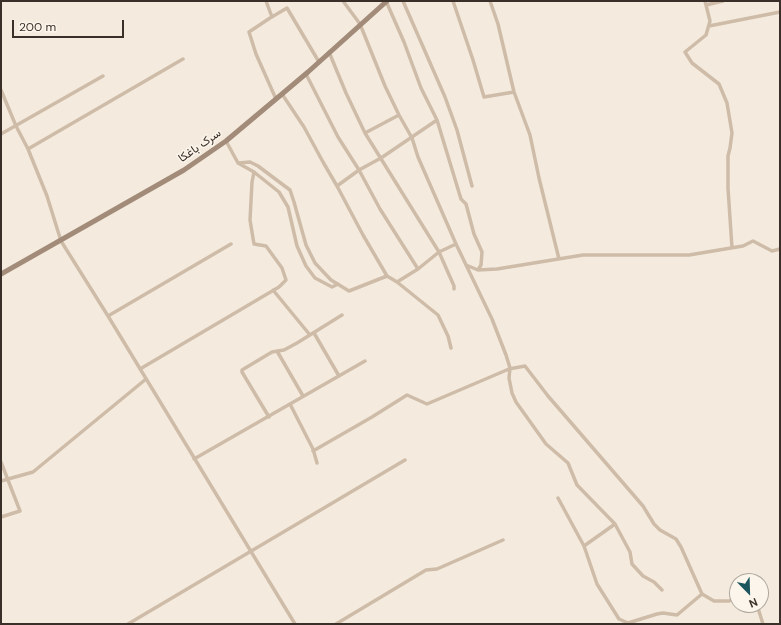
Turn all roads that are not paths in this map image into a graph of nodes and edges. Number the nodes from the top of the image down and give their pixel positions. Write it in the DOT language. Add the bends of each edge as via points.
graph roads {
  1 [pos="266,1"];
  2 [pos="343,1"];
  3 [pos="386,1"];
  4 [pos="404,1"];
  5 [pos="453,1"];
  6 [pos="490,1"];
  7 [pos="723,1"];
  8 [pos="705,3"];
  9 [pos="780,12"];
  10 [pos="272,17"];
  11 [pos="360,24"];
  12 [pos="709,26"];
  13 [pos="329,52"];
  14 [pos="183,59"];
  15 [pos="319,62"];
  16 [pos="306,74"];
  17 [pos="103,76"];
  18 [pos="1,90"];
  19 [pos="514,92"];
  20 [pos="282,94"];
  21 [pos="276,99"];
  22 [pos="399,115"];
  23 [pos="437,120"];
  24 [pos="16,126"];
  25 [pos="365,132"];
  26 [pos="1,134"];
  27 [pos="412,138"];
  28 [pos="226,141"];
  29 [pos="28,149"];
  30 [pos="381,158"];
  31 [pos="238,163"];
  32 [pos="359,170"];
  33 [pos="254,172"];
  34 [pos="337,186"];
  35 [pos="472,186"];
  36 [pos="61,241"];
  37 [pos="231,244"];
  38 [pos="456,244"];
  39 [pos="732,248"];
  40 [pos="780,249"];
  41 [pos="439,252"];
  42 [pos="560,259"];
  43 [pos="466,265"];
  44 [pos="418,270"];
  45 [pos="478,270"];
  46 [pos="1,274"];
  47 [pos="387,276"];
  48 [pos="397,282"];
  49 [pos="338,284"];
  50 [pos="454,289"];
  51 [pos="274,290"];
  52 [pos="342,315"];
  53 [pos="108,316"];
  54 [pos="312,334"];
  55 [pos="451,348"];
  56 [pos="277,351"];
  57 [pos="365,361"];
  58 [pos="140,369"];
  59 [pos="509,369"];
  60 [pos="339,376"];
  61 [pos="146,379"];
  62 [pos="303,396"];
  63 [pos="290,404"];
  64 [pos="269,417"];
  65 [pos="313,451"];
  66 [pos="194,459"];
  67 [pos="405,460"];
  68 [pos="1,462"];
  69 [pos="318,464"];
  70 [pos="7,478"];
  71 [pos="1,481"];
  72 [pos="558,498"];
  73 [pos="1,517"];
  74 [pos="615,524"];
  75 [pos="503,540"];
  76 [pos="584,546"];
  77 [pos="250,551"];
  78 [pos="662,590"];
  79 [pos="702,594"];
  80 [pos="729,600"];
  81 [pos="760,613"];
  82 [pos="128,624"];
  83 [pos="295,624"];
  84 [pos="336,624"];
  85 [pos="763,624"];
  1 -- 10 [label="street"];
  2 -- 11 [label="street"];
  3 -- 11 [label="street, سرک باغکا"];
  3 -- 23 [label="street" via="421,88"];
  4 -- 35 [label="street" via="445,97"];
  5 -- 19 [label="street" via="484,97"];
  6 -- 19 [label="street"];
  7 -- 8 [label="street"];
  8 -- 12 [label="street"];
  9 -- 12 [label="street"];
  10 -- 15 [label="street" via="287,8"];
  10 -- 21 [label="street" via="249,32"];
  11 -- 13 [label="street, سرک باغکا"];
  11 -- 22 [label="street"];
  12 -- 39 [label="street" via="706,35 685,52 692,63 719,84 727,103 732,132 728,164"];
  13 -- 15 [label="street, سرک باغکا"];
  13 -- 25 [label="street"];
  14 -- 29 [label="street"];
  15 -- 16 [label="street, سرک باغکا"];
  16 -- 20 [label="street, سرک باغکا"];
  16 -- 32 [label="street"];
  17 -- 24 [label="street"];
  18 -- 24 [label="street"];
  19 -- 42 [label="street" via="530,135"];
  20 -- 21 [label="street, سرک باغکا"];
  20 -- 34 [label="street" via="304,126"];
  21 -- 28 [label="street, سرک باغکا"];
  22 -- 25 [label="street"];
  22 -- 27 [label="street"];
  23 -- 27 [label="street"];
  23 -- 45 [label="street" via="461,199 466,204 482,252"];
  24 -- 26 [label="street"];
  24 -- 29 [label="street"];
  25 -- 30 [label="street"];
  27 -- 30 [label="street"];
  27 -- 38 [label="street"];
  28 -- 31 [label="street"];
  28 -- 36 [label="street, سرک باغکا" via="184,170"];
  29 -- 36 [label="street" via="47,196"];
  30 -- 32 [label="street"];
  30 -- 41 [label="street"];
  31 -- 33 [label="street"];
  31 -- 49 [label="street" via="250,162 258,166 290,190 306,245 315,263"];
  32 -- 34 [label="street"];
  32 -- 44 [label="street"];
  33 -- 49 [label="street" via="279,192 288,207 297,246 315,278 332,287"];
  33 -- 51 [label="street" via="250,220 254,244 266,246 282,268 286,280"];
  34 -- 47 [label="street"];
  36 -- 46 [label="street, سرک باغکا"];
  36 -- 53 [label="street"];
  37 -- 53 [label="street"];
  38 -- 41 [label="street"];
  38 -- 43 [label="street"];
  39 -- 40 [label="street" via="753,241 772,251"];
  39 -- 42 [label="street" via="689,256 583,255"];
  41 -- 44 [label="street"];
  41 -- 50 [label="street"];
  42 -- 45 [label="street"];
  43 -- 45 [label="street"];
  43 -- 59 [label="street" via="492,319"];
  44 -- 48 [label="street"];
  47 -- 48 [label="street"];
  47 -- 49 [label="street" via="349,291"];
  48 -- 55 [label="street" via="438,315"];
  51 -- 54 [label="street"];
  51 -- 58 [label="street"];
  52 -- 54 [label="street"];
  53 -- 58 [label="street"];
  54 -- 56 [label="street" via="284,350"];
  54 -- 60 [label="street"];
  56 -- 62 [label="street"];
  56 -- 64 [label="street" via="242,372"];
  57 -- 60 [label="street"];
  58 -- 61 [label="street"];
  59 -- 65 [label="street" via="428,404 407,395"];
  59 -- 74 [label="street" via="512,394 516,402 546,444 568,463 577,485"];
  59 -- 79 [label="street" via="524,366 643,506 654,524 676,539 682,547"];
  60 -- 62 [label="street"];
  61 -- 66 [label="street"];
  61 -- 70 [label="street" via="33,472"];
  62 -- 63 [label="street"];
  63 -- 64 [label="street"];
  63 -- 65 [label="street"];
  64 -- 66 [label="street"];
  65 -- 69 [label="street"];
  66 -- 77 [label="street"];
  67 -- 77 [label="street"];
  68 -- 70 [label="street"];
  70 -- 71 [label="street"];
  70 -- 73 [label="street" via="20,511"];
  72 -- 76 [label="street"];
  74 -- 76 [label="street"];
  74 -- 78 [label="street" via="630,552 632,564"];
  75 -- 84 [label="street" via="437,569 426,570"];
  76 -- 79 [label="street" via="597,584 619,619 628,623 663,613 677,615"];
  77 -- 82 [label="street"];
  77 -- 83 [label="street"];
  79 -- 80 [label="street" via="714,601"];
  81 -- 85 [label="street"];
}
